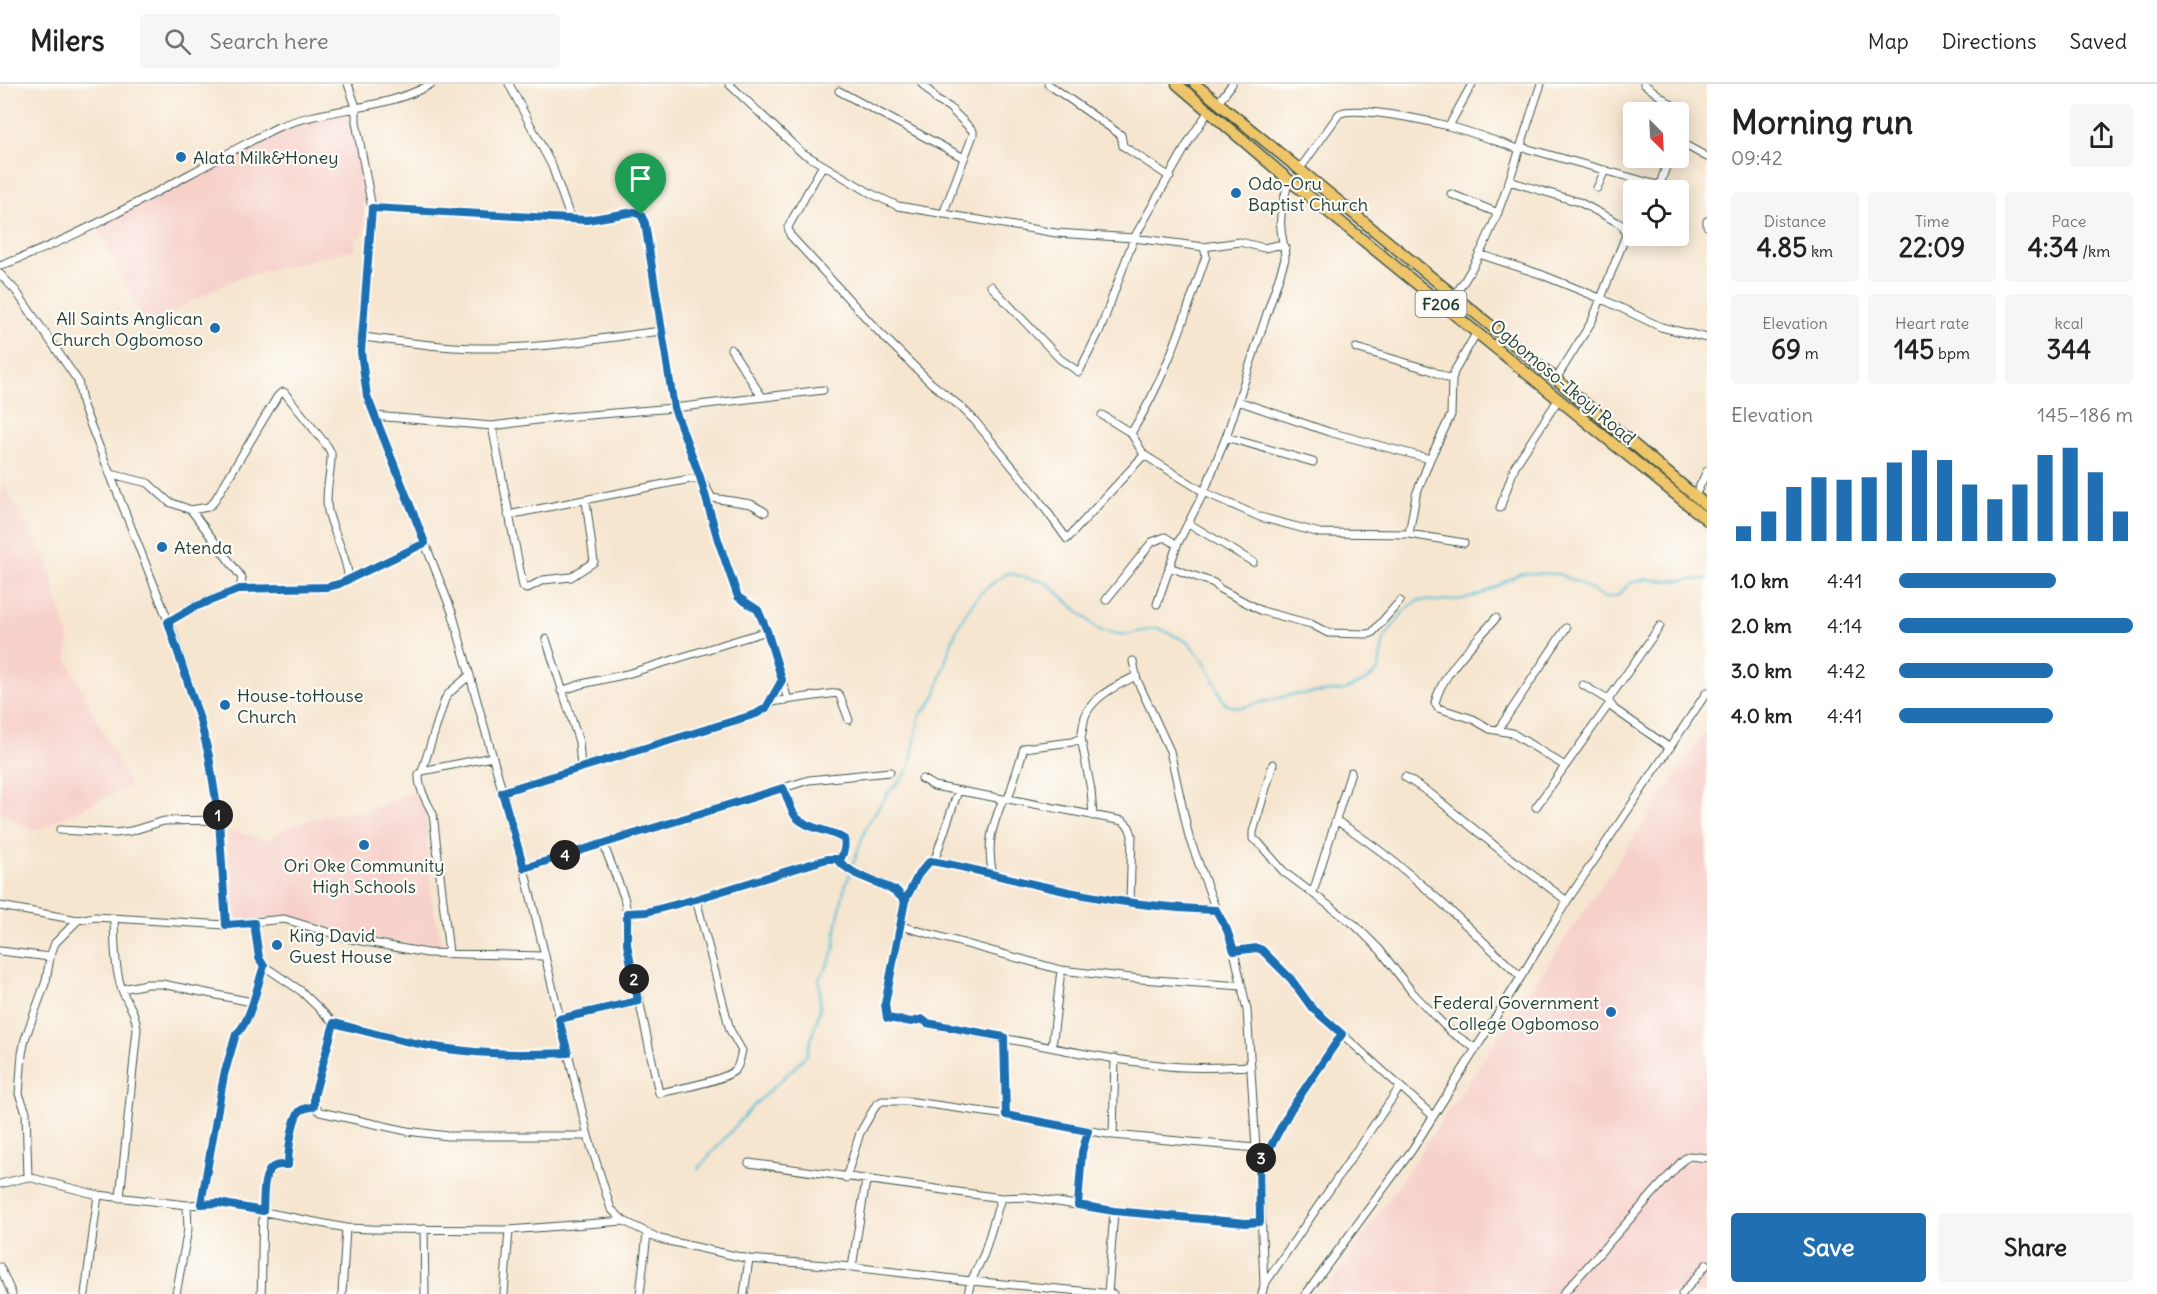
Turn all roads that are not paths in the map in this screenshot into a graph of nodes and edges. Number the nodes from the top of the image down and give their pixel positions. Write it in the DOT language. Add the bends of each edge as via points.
graph roads {
  1 [pos="348,84"];
  2 [pos="431,84"];
  3 [pos="509,84"];
  4 [pos="729,84"];
  5 [pos="922,84"];
  6 [pos="1048,84"];
  7 [pos="1177,84"];
  8 [pos="1195,84"];
  9 [pos="1232,84"];
  10 [pos="1472,84"];
  11 [pos="1541,84"];
  12 [pos="1644,84"];
  13 [pos="839,91"];
  14 [pos="1215,101"];
  15 [pos="1668,102"];
  16 [pos="356,107"];
  17 [pos="1209,111"];
  18 [pos="1449,126"];
  19 [pos="1689,147"];
  20 [pos="1519,149"];
  21 [pos="1707,157"];
  22 [pos="964,158"];
  23 [pos="823,165"];
  24 [pos="1299,170"];
  25 [pos="1605,170"];
  26 [pos="1170,177"];
  27 [pos="1289,180"];
  28 [pos="1635,180"];
  29 [pos="1509,181"];
  30 [pos="1597,188"];
  31 [pos="1451,194"];
  32 [pos="372,208"];
  33 [pos="1498,213"];
  34 [pos="944,214"];
  35 [pos="571,220"];
  36 [pos="1707,220"];
  37 [pos="1623,226"];
  38 [pos="1707,226"];
  39 [pos="1134,238"];
  40 [pos="1623,244"];
  41 [pos="1204,248"];
  42 [pos="1285,248"];
  43 [pos="1479,255"];
  44 [pos="0,266"];
  45 [pos="0,274"];
  46 [pos="991,286"];
  47 [pos="1454,297"];
  48 [pos="1602,299"];
  49 [pos="1445,308"];
  50 [pos="663,331"];
  51 [pos="1477,332"];
  52 [pos="362,337"];
  53 [pos="1707,338"];
  54 [pos="1356,348"];
  55 [pos="731,349"];
  56 [pos="1556,379"];
  57 [pos="1452,380"];
  58 [pos="823,390"];
  59 [pos="762,397"];
  60 [pos="1558,400"];
  61 [pos="1238,401"];
  62 [pos="674,408"];
  63 [pos="1102,415"];
  64 [pos="375,416"];
  65 [pos="492,426"];
  66 [pos="1131,433"];
  67 [pos="1226,437"];
  68 [pos="1144,455"];
  69 [pos="1430,459"];
  70 [pos="1313,462"];
  71 [pos="1707,471"];
  72 [pos="111,474"];
  73 [pos="700,477"];
  74 [pos="1204,492"];
  75 [pos="1695,495"];
  76 [pos="586,501"];
  77 [pos="1707,506"];
  78 [pos="1500,508"];
  79 [pos="191,510"];
  80 [pos="765,512"];
  81 [pos="508,515"];
  82 [pos="1707,520"];
  83 [pos="1188,523"];
  84 [pos="1409,534"];
  85 [pos="425,543"];
  86 [pos="1464,543"];
  87 [pos="1178,545"];
  88 [pos="1252,562"];
  89 [pos="1169,567"];
  90 [pos="349,570"];
  91 [pos="359,573"];
  92 [pos="348,579"];
  93 [pos="240,589"];
  94 [pos="1106,600"];
  95 [pos="1400,601"];
  96 [pos="1157,604"];
  97 [pos="1496,618"];
  98 [pos="168,622"];
  99 [pos="1660,626"];
  100 [pos="1566,628"];
  101 [pos="767,631"];
  102 [pos="546,639"];
  103 [pos="1133,661"];
  104 [pos="470,675"];
  105 [pos="1136,676"];
  106 [pos="782,680"];
  107 [pos="1582,685"];
  108 [pos="561,691"];
  109 [pos="1707,692"];
  110 [pos="788,700"];
  111 [pos="771,702"];
  112 [pos="1609,702"];
  113 [pos="849,720"];
  114 [pos="1498,730"];
  115 [pos="1081,738"];
  116 [pos="1670,747"];
  117 [pos="492,757"];
  118 [pos="1272,764"];
  119 [pos="1565,766"];
  120 [pos="581,768"];
  121 [pos="422,771"];
  122 [pos="890,772"];
  123 [pos="1351,772"];
  124 [pos="1405,777"];
  125 [pos="922,778"];
  126 [pos="783,788"];
  127 [pos="958,791"];
  128 [pos="502,792"];
  129 [pos="1006,799"];
  130 [pos="1536,807"];
  131 [pos="1093,816"];
  132 [pos="219,820"];
  133 [pos="1336,821"];
  134 [pos="60,830"];
  135 [pos="603,843"];
  136 [pos="840,859"];
  137 [pos="934,861"];
  138 [pos="524,868"];
  139 [pos="993,875"];
  140 [pos="1313,892"];
  141 [pos="696,899"];
  142 [pos="905,901"];
  143 [pos="1567,901"];
  144 [pos="1130,902"];
  145 [pos="0,906"];
  146 [pos="1216,910"];
  147 [pos="627,913"];
  148 [pos="114,919"];
  149 [pos="78,920"];
  150 [pos="254,923"];
  151 [pos="226,925"];
  152 [pos="901,926"];
  153 [pos="0,951"];
  154 [pos="1234,951"];
  155 [pos="449,953"];
  156 [pos="544,956"];
  157 [pos="50,957"];
  158 [pos="264,966"];
  159 [pos="1061,970"];
  160 [pos="1521,977"];
  161 [pos="1242,986"];
  162 [pos="122,989"];
  163 [pos="638,1001"];
  164 [pos="252,1002"];
  165 [pos="559,1019"];
  166 [pos="334,1023"];
  167 [pos="1342,1034"];
  168 [pos="1004,1037"];
  169 [pos="1052,1047"];
  170 [pos="1475,1048"];
  171 [pos="568,1053"];
  172 [pos="1115,1058"];
  173 [pos="1251,1066"];
  174 [pos="1400,1087"];
  175 [pos="314,1106"];
  176 [pos="1006,1115"];
  177 [pos="1433,1116"];
  178 [pos="1088,1131"];
  179 [pos="1113,1135"];
  180 [pos="588,1136"];
  181 [pos="1256,1148"];
  182 [pos="1707,1158"];
  183 [pos="1259,1159"];
  184 [pos="749,1163"];
  185 [pos="28,1177"];
  186 [pos="846,1178"];
  187 [pos="867,1181"];
  188 [pos="0,1184"];
  189 [pos="98,1195"];
  190 [pos="120,1198"];
  191 [pos="1001,1198"];
  192 [pos="201,1204"];
  193 [pos="187,1205"];
  194 [pos="1078,1205"];
  195 [pos="263,1211"];
  196 [pos="1114,1211"];
  197 [pos="624,1221"];
  198 [pos="1260,1222"];
  199 [pos="346,1227"];
  200 [pos="424,1229"];
  201 [pos="510,1230"];
  202 [pos="647,1233"];
  203 [pos="749,1259"];
  204 [pos="1707,1264"];
  205 [pos="0,1267"];
  206 [pos="852,1267"];
  207 [pos="971,1281"];
  208 [pos="1264,1286"];
  209 [pos="12,1294"];
  210 [pos="85,1294"];
  211 [pos="176,1294"];
  212 [pos="261,1294"];
  213 [pos="342,1294"];
  214 [pos="425,1294"];
  215 [pos="504,1294"];
  216 [pos="640,1294"];
  217 [pos="744,1294"];
  218 [pos="968,1294"];
  219 [pos="1108,1294"];
  220 [pos="1113,1294"];
  221 [pos="1262,1294"];
  222 [pos="1306,1294"];
  223 [pos="1563,1294"];
  224 [pos="1682,1294"];
  1 -- 16 [label="street"];
  2 -- 16 [label="street" via="392,100"];
  3 -- 35 [label="street" via="552,166"];
  4 -- 23 [label="street" via="801,152"];
  5 -- 22 [label="street" via="973,131"];
  6 -- 26 [label="street" via="1120,135 1123,146"];
  7 -- 17 [label="main road, Ogbomoso-Ikoyi Road / F206"];
  8 -- 14 [label="main road, Ogbomoso-Ikoyi Road / F206"];
  9 -- 14 [label="street"];
  10 -- 18 [label="street"];
  11 -- 20 [label="street"];
  12 -- 15 [label="street"];
  13 -- 22 [label="street"];
  14 -- 24 [label="main road, Ogbomoso-Ikoyi Road / F206"];
  16 -- 32 [label="street"];
  16 -- 44 [label="street" via="297,119 278,127 58,244"];
  17 -- 26 [label="street"];
  17 -- 27 [label="main road, Ogbomoso-Ikoyi Road / F206"];
  18 -- 20 [label="street"];
  18 -- 24 [label="street" via="1343,111"];
  19 -- 21 [label="street"];
  20 -- 25 [label="street"];
  20 -- 29 [label="street"];
  22 -- 34 [label="street"];
  23 -- 34 [label="street" via="898,206"];
  23 -- 68 [label="street" via="788,227 790,236 878,331 975,421 1067,539"];
  24 -- 47 [label="main road, Ogbomoso-Ikoyi Road / F206"];
  25 -- 28 [label="street"];
  25 -- 30 [label="street"];
  26 -- 39 [label="street"];
  27 -- 42 [label="street" via="1281,215"];
  27 -- 49 [label="main road, Ogbomoso-Ikoyi Road / F206"];
  29 -- 33 [label="street"];
  29 -- 37 [label="street" via="1579,202"];
  31 -- 33 [label="street"];
  32 -- 35 [label="street"];
  32 -- 52 [label="street"];
  33 -- 43 [label="street"];
  34 -- 39 [label="street" via="1056,233"];
  35 -- 50 [label="street" via="634,212 641,215"];
  36 -- 38 [label="street"];
  39 -- 41 [label="street"];
  39 -- 46 [label="street" via="1079,372 1060,359"];
  40 -- 48 [label="street"];
  41 -- 42 [label="street" via="1240,242"];
  41 -- 66 [label="street" via="1206,256 1174,346"];
  42 -- 61 [label="street" via="1285,259"];
  43 -- 47 [label="street"];
  43 -- 48 [label="street"];
  45 -- 72 [label="street" via="78,381 83,406"];
  47 -- 49 [label="street"];
  47 -- 56 [label="main road, Ogbomoso-Ikoyi Road / F206"];
  48 -- 53 [label="street" via="1661,327"];
  48 -- 56 [label="street"];
  49 -- 51 [label="main road, Ogbomoso-Ikoyi Road / F206"];
  50 -- 52 [label="street" via="494,348 450,348"];
  50 -- 62 [label="street"];
  51 -- 57 [label="street"];
  51 -- 60 [label="main road, Ogbomoso-Ikoyi Road / F206"];
  52 -- 64 [label="street" via="367,396"];
  54 -- 57 [label="street"];
  55 -- 59 [label="street"];
  56 -- 75 [label="main road, Ogbomoso-Ikoyi Road / F206"];
  57 -- 69 [label="street" via="1451,415"];
  58 -- 59 [label="street"];
  59 -- 62 [label="street"];
  60 -- 78 [label="street" via="1515,466"];
  60 -- 82 [label="main road, Ogbomoso-Ikoyi Road / F206"];
  61 -- 67 [label="street"];
  61 -- 69 [label="street" via="1329,432"];
  62 -- 65 [label="street"];
  62 -- 73 [label="street"];
  63 -- 66 [label="street"];
  64 -- 65 [label="street"];
  64 -- 85 [label="street"];
  65 -- 81 [label="street"];
  66 -- 68 [label="street"];
  67 -- 70 [label="street"];
  67 -- 74 [label="street"];
  68 -- 74 [label="street"];
  69 -- 84 [label="street" via="1416,495"];
  71 -- 75 [label="street"];
  72 -- 79 [label="street" via="148,483 169,502"];
  72 -- 98 [label="street"];
  73 -- 76 [label="street"];
  73 -- 80 [label="street" via="712,498 751,504"];
  73 -- 101 [label="street" via="738,597 758,610"];
  74 -- 83 [label="street"];
  74 -- 84 [label="street" via="1260,517 1320,533"];
  75 -- 77 [label="main road, Ogbomoso-Ikoyi Road / F206"];
  76 -- 81 [label="street"];
  76 -- 81 [label="street" via="594,562 571,577 543,580 526,588"];
  79 -- 90 [label="street" via="213,503 277,397 284,392 331,453 327,508"];
  79 -- 93 [label="street" via="242,578"];
  83 -- 87 [label="street"];
  83 -- 88 [label="street"];
  84 -- 86 [label="street"];
  85 -- 91 [label="street"];
  85 -- 104 [label="street" via="452,612"];
  87 -- 89 [label="street"];
  87 -- 94 [label="street" via="1165,537 1152,542"];
  89 -- 95 [label="street" via="1214,583 1262,611 1311,624 1328,633 1372,633"];
  89 -- 96 [label="street"];
  90 -- 91 [label="street"];
  90 -- 92 [label="street"];
  91 -- 92 [label="street"];
  92 -- 93 [label="street" via="327,587"];
  93 -- 98 [label="street"];
  97 -- 114 [label="street" via="1449,674 1435,703 1438,708"];
  98 -- 132 [label="street" via="200,720"];
  99 -- 112 [label="street"];
  100 -- 114 [label="street"];
  101 -- 106 [label="street"];
  101 -- 108 [label="street"];
  102 -- 108 [label="street"];
  103 -- 105 [label="street"];
  104 -- 117 [label="street"];
  104 -- 121 [label="street" via="445,699"];
  105 -- 115 [label="street" via="1096,700 1085,715"];
  105 -- 146 [label="street" via="1170,751 1189,837"];
  106 -- 110 [label="street"];
  106 -- 111 [label="street"];
  107 -- 112 [label="street"];
  108 -- 120 [label="street" via="579,742"];
  109 -- 116 [label="street"];
  110 -- 111 [label="street"];
  110 -- 113 [label="street" via="837,693"];
  111 -- 120 [label="street" via="756,714"];
  112 -- 116 [label="street"];
  112 -- 119 [label="street"];
  114 -- 119 [label="street" via="1512,733"];
  115 -- 129 [label="street" via="1024,747"];
  115 -- 131 [label="street"];
  116 -- 143 [label="street"];
  117 -- 121 [label="street"];
  117 -- 128 [label="street"];
  118 -- 140 [label="street" via="1253,839 1284,872"];
  119 -- 130 [label="street"];
  120 -- 128 [label="street"];
  121 -- 155 [label="street" via="418,779 433,814"];
  122 -- 126 [label="street" via="809,780"];
  123 -- 133 [label="street"];
  124 -- 143 [label="street"];
  125 -- 127 [label="street" via="934,786"];
  126 -- 135 [label="street"];
  126 -- 136 [label="street" via="797,818 844,839"];
  127 -- 129 [label="street"];
  127 -- 137 [label="street"];
  128 -- 138 [label="street"];
  129 -- 131 [label="street"];
  129 -- 139 [label="street" via="990,843"];
  131 -- 144 [label="street" via="1123,821 1129,827"];
  132 -- 134 [label="street" via="164,822 115,833"];
  132 -- 151 [label="street"];
  133 -- 140 [label="street"];
  133 -- 160 [label="street" via="1426,887"];
  135 -- 138 [label="street"];
  135 -- 147 [label="street"];
  136 -- 141 [label="street" via="827,859"];
  136 -- 142 [label="street" via="856,874 897,891"];
  137 -- 139 [label="street"];
  137 -- 142 [label="street" via="918,875"];
  138 -- 156 [label="street"];
  139 -- 144 [label="street"];
  140 -- 170 [label="street" via="1355,925 1432,1013"];
  141 -- 147 [label="street"];
  141 -- 163 [label="street" via="730,1030 742,1051 736,1069 694,1086 659,1092"];
  142 -- 152 [label="street"];
  143 -- 160 [label="street"];
  144 -- 146 [label="street"];
  145 -- 149 [label="street"];
  146 -- 154 [label="street"];
  147 -- 163 [label="street" via="627,944"];
  148 -- 149 [label="street"];
  148 -- 151 [label="street"];
  148 -- 162 [label="street"];
  149 -- 157 [label="street" via="55,943"];
  150 -- 151 [label="street"];
  150 -- 155 [label="street" via="284,919 351,939 427,953"];
  150 -- 158 [label="street" via="259,958"];
  152 -- 159 [label="street"];
  152 -- 168 [label="street" via="885,1004 887,1018 912,1022 922,1019"];
  153 -- 157 [label="street"];
  154 -- 161 [label="street"];
  154 -- 167 [label="street" via="1262,950 1291,979 1312,1008"];
  155 -- 156 [label="street"];
  156 -- 165 [label="street"];
  157 -- 185 [label="street" via="22,1053 19,1094 26,1112"];
  158 -- 164 [label="street"];
  158 -- 166 [label="street" via="301,991"];
  159 -- 161 [label="street"];
  159 -- 169 [label="street"];
  160 -- 170 [label="street"];
  161 -- 173 [label="street"];
  162 -- 164 [label="street" via="162,984"];
  162 -- 190 [label="street" via="135,1014 137,1046"];
  163 -- 165 [label="street"];
  164 -- 192 [label="street" via="236,1034 224,1075"];
  165 -- 171 [label="street"];
  166 -- 171 [label="street" via="464,1051 509,1055"];
  166 -- 175 [label="street"];
  167 -- 174 [label="street"];
  167 -- 183 [label="street" via="1291,1109 1267,1153"];
  168 -- 169 [label="street"];
  168 -- 176 [label="street"];
  169 -- 172 [label="street"];
  170 -- 177 [label="street"];
  171 -- 180 [label="street"];
  172 -- 173 [label="street" via="1202,1068"];
  172 -- 179 [label="street"];
  173 -- 181 [label="street"];
  174 -- 177 [label="street"];
  174 -- 208 [label="street"];
  175 -- 180 [label="street" via="320,1112 448,1136"];
  175 -- 195 [label="street" via="297,1114 288,1165 269,1169"];
  176 -- 178 [label="street"];
  176 -- 186 [label="street" via="882,1101 860,1133"];
  177 -- 222 [label="street"];
  178 -- 179 [label="street"];
  178 -- 194 [label="street" via="1082,1152"];
  179 -- 181 [label="street"];
  180 -- 197 [label="street" via="611,1209"];
  181 -- 183 [label="street"];
  182 -- 223 [label="street" via="1689,1156 1683,1160"];
  183 -- 198 [label="street"];
  184 -- 186 [label="street"];
  185 -- 188 [label="street"];
  185 -- 189 [label="street"];
  186 -- 187 [label="street"];
  187 -- 191 [label="street"];
  187 -- 206 [label="street"];
  189 -- 190 [label="street"];
  189 -- 210 [label="street"];
  190 -- 193 [label="street"];
  191 -- 194 [label="street" via="1026,1197"];
  191 -- 207 [label="street" via="984,1254"];
  192 -- 193 [label="street"];
  192 -- 195 [label="street" via="219,1203"];
  193 -- 211 [label="street" via="188,1229"];
  194 -- 196 [label="street"];
  195 -- 199 [label="street"];
  195 -- 212 [label="street"];
  196 -- 198 [label="street"];
  196 -- 219 [label="street"];
  197 -- 201 [label="street"];
  197 -- 202 [label="street"];
  198 -- 208 [label="street"];
  199 -- 200 [label="street"];
  199 -- 213 [label="street"];
  200 -- 201 [label="street"];
  200 -- 214 [label="street"];
  201 -- 215 [label="street"];
  202 -- 203 [label="street"];
  202 -- 216 [label="street"];
  203 -- 206 [label="street"];
  203 -- 217 [label="street"];
  204 -- 224 [label="street"];
  205 -- 209 [label="street"];
  206 -- 207 [label="street"];
  207 -- 218 [label="street"];
  207 -- 219 [label="street"];
  208 -- 221 [label="street"];
  219 -- 220 [label="street"];
}
